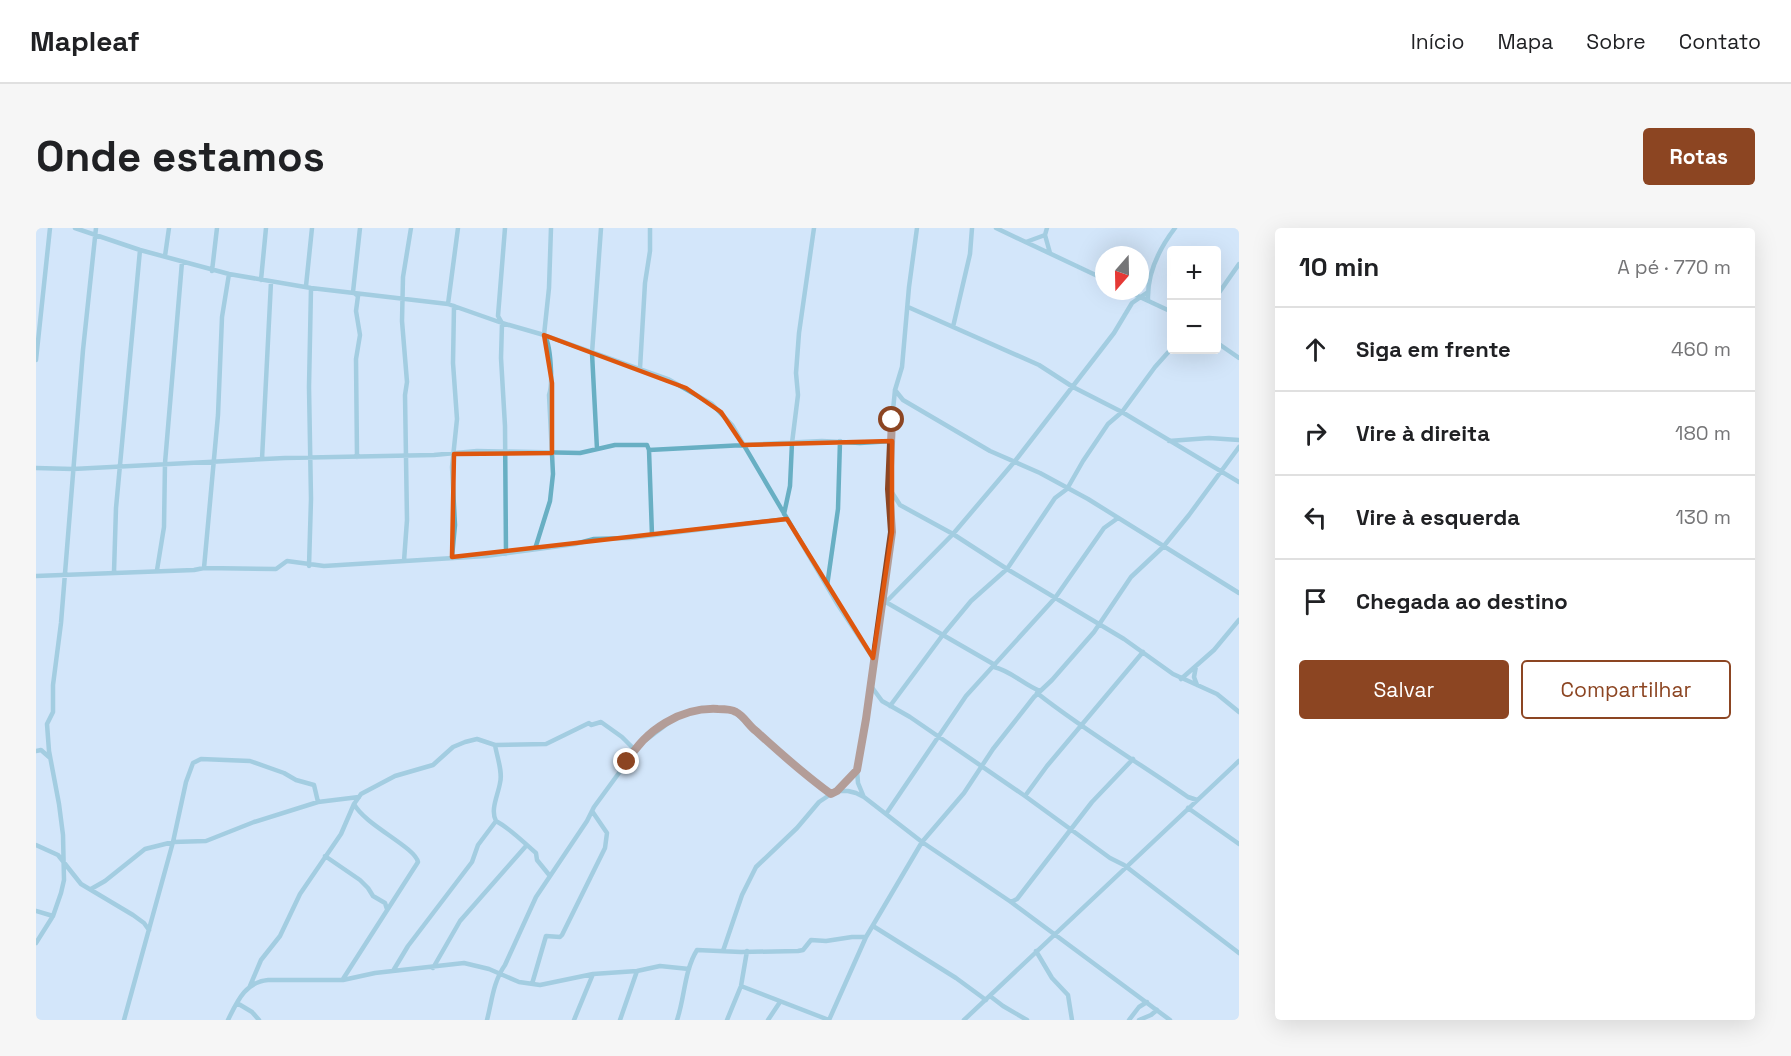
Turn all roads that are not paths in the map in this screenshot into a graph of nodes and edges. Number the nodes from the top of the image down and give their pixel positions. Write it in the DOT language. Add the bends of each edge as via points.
graph roads {
  1 [pos="50,228"];
  2 [pos="75,228"];
  3 [pos="96,228"];
  4 [pos="169,228"];
  5 [pos="217,228"];
  6 [pos="266,228"];
  7 [pos="312,228"];
  8 [pos="360,228"];
  9 [pos="411,228"];
  10 [pos="458,228"];
  11 [pos="505,228"];
  12 [pos="551,228"];
  13 [pos="601,228"];
  14 [pos="650,228"];
  15 [pos="814,228"];
  16 [pos="917,228"];
  17 [pos="972,228"];
  18 [pos="996,228"];
  19 [pos="1047,228"];
  20 [pos="1175,228"];
  21 [pos="95,235"];
  22 [pos="1045,235"];
  23 [pos="1026,242"];
  24 [pos="140,250"];
  25 [pos="1050,253"];
  26 [pos="165,256"];
  27 [pos="182,262"];
  28 [pos="1239,264"];
  29 [pos="212,271"];
  30 [pos="229,274"];
  31 [pos="1095,275"];
  32 [pos="261,280"];
  33 [pos="271,282"];
  34 [pos="309,287"];
  35 [pos="1149,288"];
  36 [pos="1221,290"];
  37 [pos="353,292"];
  38 [pos="403,297"];
  39 [pos="1131,300"];
  40 [pos="1137,300"];
  41 [pos="1148,300"];
  42 [pos="1132,303"];
  43 [pos="448,304"];
  44 [pos="454,306"];
  45 [pos="908,307"];
  46 [pos="1167,310"];
  47 [pos="502,323"];
  48 [pos="953,327"];
  49 [pos="544,335"];
  50 [pos="1221,345"];
  51 [pos="592,353"];
  52 [pos="1167,354"];
  53 [pos="1239,358"];
  54 [pos="36,360"];
  55 [pos="640,368"];
  56 [pos="1073,387"];
  57 [pos="895,390"];
  58 [pos="910,404"];
  59 [pos="894,406"];
  60 [pos="1122,412"];
  61 [pos="840,441"];
  62 [pos="892,441"];
  63 [pos="1169,441"];
  64 [pos="1239,441"];
  65 [pos="792,443"];
  66 [pos="743,445"];
  67 [pos="1239,447"];
  68 [pos="597,449"];
  69 [pos="649,450"];
  70 [pos="504,452"];
  71 [pos="552,453"];
  72 [pos="454,454"];
  73 [pos="407,456"];
  74 [pos="357,457"];
  75 [pos="262,459"];
  76 [pos="310,459"];
  77 [pos="1015,461"];
  78 [pos="213,462"];
  79 [pos="165,464"];
  80 [pos="120,466"];
  81 [pos="36,468"];
  82 [pos="73,469"];
  83 [pos="1221,471"];
  84 [pos="1239,482"];
  85 [pos="889,489"];
  86 [pos="1067,489"];
  87 [pos="786,517"];
  88 [pos="1119,518"];
  89 [pos="953,534"];
  90 [pos="652,535"];
  91 [pos="1163,547"];
  92 [pos="534,549"];
  93 [pos="506,554"];
  94 [pos="452,557"];
  95 [pos="404,561"];
  96 [pos="309,566"];
  97 [pos="204,568"];
  98 [pos="1007,569"];
  99 [pos="157,570"];
  100 [pos="114,572"];
  101 [pos="36,576"];
  102 [pos="65,576"];
  103 [pos="828,586"];
  104 [pos="1239,593"];
  105 [pos="1055,598"];
  106 [pos="885,601"];
  107 [pos="1239,620"];
  108 [pos="1099,624"];
  109 [pos="942,636"];
  110 [pos="1143,652"];
  111 [pos="873,658"];
  112 [pos="1000,660"];
  113 [pos="995,666"];
  114 [pos="1196,666"];
  115 [pos="1004,669"];
  116 [pos="1181,679"];
  117 [pos="1197,685"];
  118 [pos="871,686"];
  119 [pos="1037,694"];
  120 [pos="890,706"];
  121 [pos="1239,712"];
  122 [pos="1081,726"];
  123 [pos="938,737"];
  124 [pos="495,745"];
  125 [pos="634,749"];
  126 [pos="36,751"];
  127 [pos="50,758"];
  128 [pos="1133,759"];
  129 [pos="1239,761"];
  130 [pos="981,766"];
  131 [pos="857,770"];
  132 [pos="837,791"];
  133 [pos="831,794"];
  134 [pos="1025,796"];
  135 [pos="359,797"];
  136 [pos="864,797"];
  137 [pos="1188,797"];
  138 [pos="1197,800"];
  139 [pos="318,802"];
  140 [pos="354,804"];
  141 [pos="1189,806"];
  142 [pos="592,811"];
  143 [pos="886,814"];
  144 [pos="495,821"];
  145 [pos="1070,830"];
  146 [pos="173,842"];
  147 [pos="922,842"];
  148 [pos="1239,844"];
  149 [pos="36,845"];
  150 [pos="526,846"];
  151 [pos="325,856"];
  152 [pos="65,864"];
  153 [pos="1120,864"];
  154 [pos="1126,866"];
  155 [pos="1121,871"];
  156 [pos="550,876"];
  157 [pos="91,889"];
  158 [pos="1017,899"];
  159 [pos="1011,902"];
  160 [pos="1017,906"];
  161 [pos="387,909"];
  162 [pos="36,911"];
  163 [pos="53,916"];
  164 [pos="873,926"];
  165 [pos="150,931"];
  166 [pos="1054,934"];
  167 [pos="866,937"];
  168 [pos="36,943"];
  169 [pos="723,951"];
  170 [pos="747,951"];
  171 [pos="1036,951"];
  172 [pos="1239,953"];
  173 [pos="433,968"];
  174 [pos="688,969"];
  175 [pos="637,970"];
  176 [pos="393,971"];
  177 [pos="593,974"];
  178 [pos="499,975"];
  179 [pos="343,980"];
  180 [pos="532,984"];
  181 [pos="250,986"];
  182 [pos="741,986"];
  183 [pos="988,998"];
  184 [pos="780,1002"];
  185 [pos="1147,1002"];
  186 [pos="237,1003"];
  187 [pos="1156,1010"];
  188 [pos="124,1020"];
  189 [pos="228,1020"];
  190 [pos="259,1020"];
  191 [pos="487,1020"];
  192 [pos="574,1020"];
  193 [pos="620,1020"];
  194 [pos="677,1020"];
  195 [pos="727,1020"];
  196 [pos="768,1020"];
  197 [pos="829,1020"];
  198 [pos="964,1020"];
  199 [pos="1027,1020"];
  200 [pos="1072,1020"];
  201 [pos="1129,1020"];
  202 [pos="1139,1020"];
  203 [pos="1170,1020"];
  1 -- 54 [label="street"];
  2 -- 21 [label="street"];
  3 -- 21 [label="street"];
  4 -- 26 [label="street"];
  5 -- 29 [label="street"];
  6 -- 32 [label="street"];
  7 -- 34 [label="street"];
  8 -- 37 [label="street"];
  9 -- 38 [label="street"];
  10 -- 43 [label="street"];
  11 -- 47 [label="street" via="498,308"];
  12 -- 49 [label="street"];
  13 -- 51 [label="street"];
  14 -- 55 [label="street"];
  15 -- 65 [label="street" via="800,324"];
  16 -- 45 [label="street"];
  17 -- 48 [label="street"];
  18 -- 23 [label="street"];
  19 -- 22 [label="street"];
  20 -- 35 [label="street" via="1157,256"];
  21 -- 24 [label="street"];
  21 -- 82 [label="street"];
  22 -- 23 [label="street"];
  22 -- 25 [label="street"];
  23 -- 25 [label="street"];
  24 -- 26 [label="street"];
  24 -- 80 [label="street"];
  25 -- 31 [label="street"];
  26 -- 27 [label="street"];
  27 -- 29 [label="street"];
  27 -- 79 [label="street"];
  28 -- 36 [label="street"];
  29 -- 30 [label="street"];
  30 -- 32 [label="street"];
  30 -- 78 [label="street" via="222,317"];
  32 -- 33 [label="street"];
  33 -- 34 [label="street"];
  33 -- 75 [label="street"];
  34 -- 37 [label="street"];
  34 -- 76 [label="street"];
  37 -- 38 [label="street"];
  37 -- 74 [label="street" via="358,296 360,335 356,359"];
  38 -- 43 [label="street"];
  38 -- 73 [label="street"];
  39 -- 42 [label="street"];
  40 -- 42 [label="street"];
  41 -- 46 [label="street"];
  42 -- 56 [label="street"];
  43 -- 44 [label="street"];
  44 -- 47 [label="street"];
  44 -- 72 [label="street"];
  45 -- 48 [label="street"];
  45 -- 57 [label="street" via="902,367"];
  47 -- 49 [label="street"];
  47 -- 70 [label="street"];
  48 -- 56 [label="street" via="1018,355"];
  49 -- 51 [label="street"];
  49 -- 71 [label="street" via="548,340 552,383"];
  50 -- 53 [label="street"];
  51 -- 55 [label="street"];
  51 -- 68 [label="street"];
  52 -- 60 [label="street"];
  55 -- 66 [label="street" via="712,404 732,425"];
  56 -- 60 [label="street"];
  56 -- 77 [label="street"];
  57 -- 58 [label="street"];
  57 -- 59 [label="street"];
  58 -- 59 [label="street"];
  58 -- 77 [label="street" via="990,451"];
  59 -- 62 [label="street"];
  60 -- 63 [label="street"];
  60 -- 86 [label="street" via="1108,424"];
  61 -- 62 [label="street"];
  61 -- 65 [label="street"];
  61 -- 103 [label="street" via="838,509"];
  62 -- 85 [label="street"];
  63 -- 64 [label="street"];
  63 -- 83 [label="street"];
  65 -- 66 [label="street"];
  65 -- 87 [label="street"];
  66 -- 69 [label="street"];
  66 -- 87 [label="street"];
  67 -- 83 [label="street"];
  68 -- 69 [label="street" via="647,445"];
  68 -- 71 [label="street"];
  69 -- 90 [label="street"];
  70 -- 71 [label="street"];
  70 -- 72 [label="street"];
  70 -- 93 [label="street"];
  71 -- 92 [label="street" via="550,501"];
  72 -- 73 [label="street"];
  72 -- 94 [label="street"];
  73 -- 74 [label="street"];
  73 -- 95 [label="street"];
  74 -- 76 [label="street"];
  75 -- 76 [label="street"];
  75 -- 78 [label="street"];
  76 -- 96 [label="street"];
  77 -- 86 [label="street"];
  77 -- 89 [label="street"];
  78 -- 79 [label="street"];
  78 -- 97 [label="street"];
  79 -- 80 [label="street"];
  79 -- 99 [label="street" via="164,527"];
  80 -- 82 [label="street"];
  80 -- 100 [label="street"];
  81 -- 82 [label="street"];
  82 -- 102 [label="street"];
  83 -- 84 [label="street"];
  83 -- 91 [label="street"];
  85 -- 89 [label="street" via="900,505"];
  85 -- 106 [label="street" via="892,532"];
  86 -- 88 [label="street"];
  86 -- 98 [label="street" via="1055,498"];
  87 -- 90 [label="street"];
  87 -- 103 [label="street"];
  88 -- 91 [label="street"];
  88 -- 105 [label="street" via="1104,528"];
  89 -- 98 [label="street"];
  89 -- 106 [label="street"];
  90 -- 92 [label="street"];
  91 -- 104 [label="street"];
  91 -- 108 [label="street" via="1131,576"];
  92 -- 93 [label="street"];
  93 -- 94 [label="street"];
  94 -- 95 [label="street"];
  95 -- 96 [label="street"];
  96 -- 97 [label="street" via="287,561 276,569"];
  97 -- 99 [label="street"];
  98 -- 105 [label="street"];
  98 -- 109 [label="street" via="971,601"];
  99 -- 100 [label="street"];
  100 -- 102 [label="street"];
  101 -- 102 [label="street"];
  102 -- 127 [label="street" via="53,712 46,724"];
  103 -- 111 [label="street"];
  105 -- 108 [label="street"];
  105 -- 112 [label="street"];
  106 -- 109 [label="street"];
  106 -- 111 [label="street"];
  107 -- 114 [label="street"];
  108 -- 110 [label="street"];
  108 -- 119 [label="street"];
  109 -- 113 [label="street"];
  109 -- 120 [label="street"];
  110 -- 116 [label="street"];
  110 -- 122 [label="street"];
  111 -- 118 [label="street"];
  112 -- 113 [label="street"];
  112 -- 115 [label="street"];
  113 -- 115 [label="street"];
  113 -- 123 [label="street" via="966,696"];
  114 -- 116 [label="street"];
  114 -- 117 [label="street"];
  115 -- 119 [label="street"];
  116 -- 117 [label="street"];
  117 -- 121 [label="street" via="1225,699"];
  118 -- 120 [label="street"];
  118 -- 131 [label="street"];
  119 -- 122 [label="street"];
  119 -- 130 [label="street"];
  120 -- 123 [label="street"];
  122 -- 128 [label="street"];
  122 -- 134 [label="street"];
  123 -- 130 [label="street"];
  123 -- 143 [label="street"];
  124 -- 125 [label="street" via="546,744 589,723 601,722"];
  124 -- 135 [label="street" via="477,739 459,744 433,765 395,776"];
  124 -- 144 [label="street" via="501,779"];
  125 -- 133 [label="street" via="687,712 702,708 729,710 738,713"];
  125 -- 142 [label="street"];
  126 -- 127 [label="street" via="41,750"];
  127 -- 152 [label="street"];
  128 -- 137 [label="street"];
  128 -- 145 [label="street"];
  129 -- 138 [label="street"];
  130 -- 134 [label="street"];
  130 -- 147 [label="street" via="964,793"];
  131 -- 132 [label="street"];
  131 -- 136 [label="street"];
  132 -- 133 [label="street"];
  132 -- 136 [label="street"];
  133 -- 169 [label="street" via="756,867 739,902"];
  134 -- 145 [label="street"];
  135 -- 139 [label="street"];
  135 -- 140 [label="street"];
  136 -- 143 [label="street"];
  137 -- 138 [label="street"];
  137 -- 141 [label="street"];
  138 -- 141 [label="street"];
  139 -- 146 [label="street" via="206,841"];
  139 -- 146 [label="street" via="314,785 257,762 196,760 186,782"];
  140 -- 151 [label="street" via="341,834"];
  140 -- 161 [label="street" via="418,860"];
  141 -- 148 [label="street"];
  141 -- 154 [label="street"];
  142 -- 156 [label="street"];
  142 -- 180 [label="street" via="607,833 605,848 562,935 546,936"];
  143 -- 147 [label="street"];
  144 -- 150 [label="street"];
  144 -- 176 [label="street" via="478,845 472,862"];
  145 -- 153 [label="street"];
  145 -- 158 [label="street"];
  146 -- 157 [label="street" via="146,849"];
  146 -- 165 [label="street"];
  147 -- 159 [label="street"];
  147 -- 164 [label="street"];
  149 -- 152 [label="street" via="58,855"];
  150 -- 156 [label="street" via="536,853"];
  150 -- 173 [label="street" via="460,921"];
  151 -- 161 [label="street" via="360,880"];
  151 -- 181 [label="street" via="300,894 280,936 261,960"];
  152 -- 157 [label="street" via="81,884"];
  152 -- 163 [label="street"];
  153 -- 154 [label="street"];
  153 -- 155 [label="street"];
  154 -- 155 [label="street"];
  154 -- 172 [label="street"];
  155 -- 166 [label="street"];
  156 -- 178 [label="street"];
  157 -- 165 [label="street" via="139,919"];
  158 -- 159 [label="street"];
  158 -- 160 [label="street"];
  159 -- 160 [label="street"];
  160 -- 166 [label="street"];
  161 -- 179 [label="street"];
  162 -- 163 [label="street"];
  163 -- 168 [label="street"];
  164 -- 167 [label="street"];
  164 -- 183 [label="street"];
  165 -- 188 [label="street"];
  166 -- 171 [label="street"];
  166 -- 185 [label="street"];
  167 -- 170 [label="street" via="811,940 798,951"];
  167 -- 197 [label="street"];
  169 -- 170 [label="street"];
  169 -- 174 [label="street" via="697,950"];
  170 -- 182 [label="street"];
  171 -- 183 [label="street"];
  171 -- 200 [label="street" via="1068,995"];
  173 -- 176 [label="street"];
  173 -- 178 [label="street" via="472,964"];
  174 -- 175 [label="street" via="660,966"];
  174 -- 194 [label="street"];
  175 -- 177 [label="street"];
  175 -- 193 [label="street"];
  176 -- 179 [label="street"];
  177 -- 180 [label="street"];
  177 -- 192 [label="street"];
  178 -- 180 [label="street"];
  178 -- 191 [label="street"];
  179 -- 181 [label="street" via="268,980"];
  181 -- 186 [label="street"];
  182 -- 184 [label="street"];
  182 -- 195 [label="street"];
  183 -- 198 [label="street"];
  183 -- 199 [label="street"];
  184 -- 196 [label="street"];
  184 -- 197 [label="street"];
  185 -- 187 [label="street"];
  185 -- 201 [label="street"];
  186 -- 189 [label="street"];
  186 -- 190 [label="street"];
  187 -- 202 [label="street"];
  187 -- 203 [label="street"];
}
